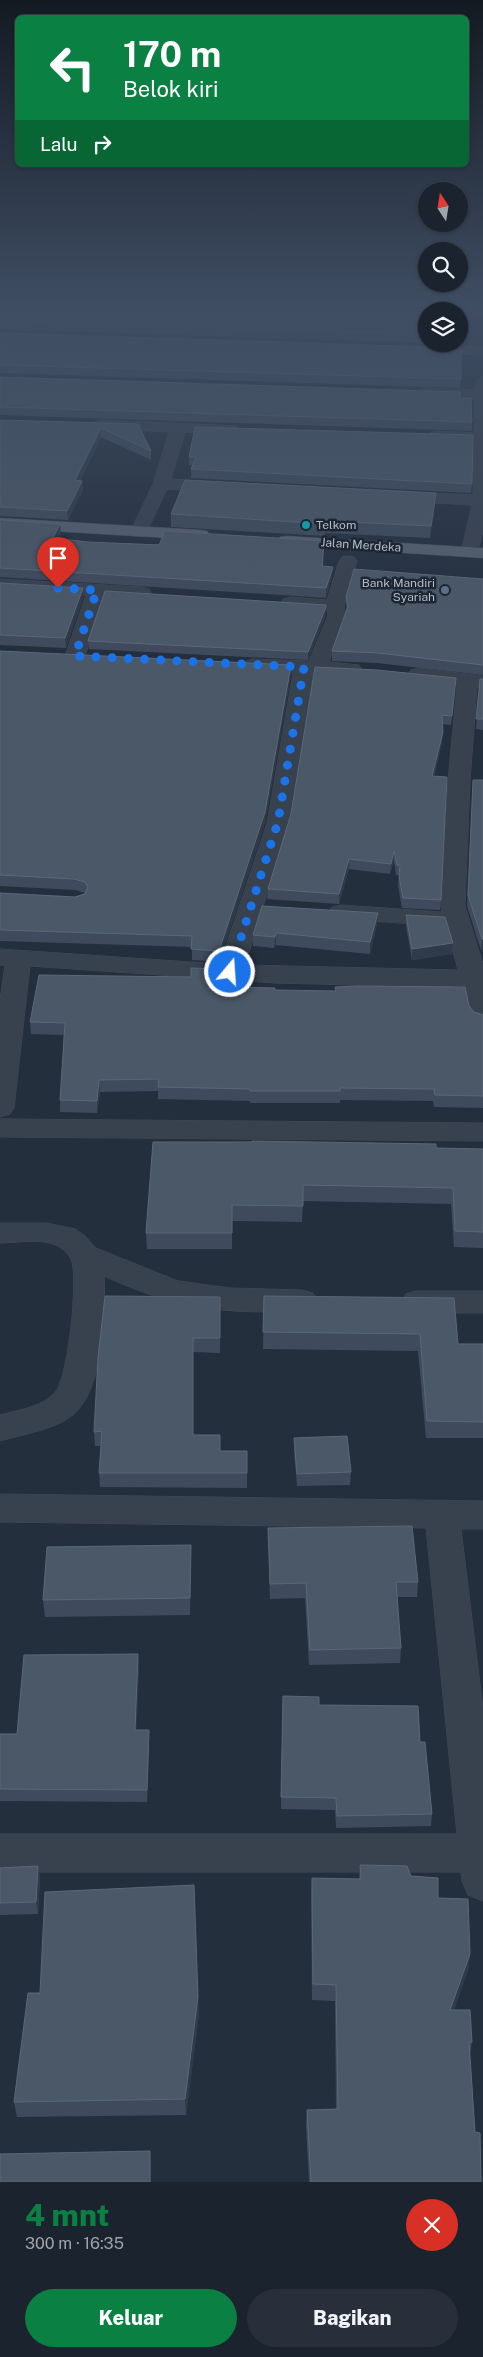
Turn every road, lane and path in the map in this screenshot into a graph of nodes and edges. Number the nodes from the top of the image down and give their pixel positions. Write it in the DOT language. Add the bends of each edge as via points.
graph roads {
  1 [pos="483,412"];
  2 [pos="89,425"];
  3 [pos="178,428"];
  4 [pos="247,430"];
  5 [pos="423,436"];
  6 [pos="482,441"];
  7 [pos="162,484"];
  8 [pos="231,488"];
  9 [pos="381,495"];
  10 [pos="481,505"];
  11 [pos="0,523"];
  12 [pos="139,532"];
  13 [pos="217,536"];
  14 [pos="266,539"];
  15 [pos="477,552"];
  16 [pos="278,557"];
  17 [pos="348,562"];
  18 [pos="483,570"];
  19 [pos="0,585"];
  20 [pos="97,590"];
  21 [pos="156,594"];
  22 [pos="276,602"];
  23 [pos="336,606"];
  24 [pos="75,656"];
  25 [pos="235,664"];
  26 [pos="310,667"];
  27 [pos="367,670"];
  28 [pos="396,672"];
  29 [pos="475,682"];
  30 [pos="458,781"];
  31 [pos="483,783"];
  32 [pos="320,911"];
  33 [pos="457,920"];
  34 [pos="9,958"];
  35 [pos="230,972"];
  36 [pos="478,974"];
  37 [pos="483,1017"];
  38 [pos="0,1108"];
  39 [pos="0,1128"];
  40 [pos="483,1132"];
  41 [pos="0,1233"];
  42 [pos="86,1256"];
  43 [pos="329,1301"];
  44 [pos="387,1302"];
  45 [pos="483,1302"];
  46 [pos="0,1428"];
  47 [pos="0,1508"];
  48 [pos="442,1515"];
  49 [pos="483,1515"];
  50 [pos="0,1853"];
  51 [pos="482,1862"];
  1 -- 6 [label="street"];
  2 -- 3 [label="street"];
  3 -- 4 [label="street"];
  3 -- 7 [label="street"];
  5 -- 6 [label="street"];
  6 -- 10 [label="street"];
  7 -- 8 [label="street"];
  7 -- 12 [label="street"];
  9 -- 10 [label="street"];
  10 -- 15 [label="street"];
  11 -- 12 [label="main road"];
  12 -- 13 [label="main road"];
  14 -- 15 [label="main road, Jalan Merdeka"];
  16 -- 17 [label="main road, Jalan Merdeka"];
  17 -- 18 [label="main road, Jalan Merdeka"];
  17 -- 23 [label="street"];
  19 -- 20 [label="street"];
  20 -- 21 [label="street"];
  20 -- 24 [label="street"];
  22 -- 23 [label="street"];
  23 -- 26 [label="street" via="337,615"];
  25 -- 26 [label="street"];
  26 -- 27 [label="street"];
  26 -- 35 [label="street" via="261,907"];
  28 -- 29 [label="street"];
  29 -- 30 [label="street"];
  30 -- 31 [label="street"];
  30 -- 33 [label="street" via="453,906"];
  32 -- 33 [label="street"];
  33 -- 36 [label="street"];
  34 -- 35 [label="street"];
  34 -- 38 [label="street"];
  35 -- 36 [label="street" via="430,979"];
  36 -- 37 [label="street"];
  39 -- 40 [label="street"];
  41 -- 42 [label="street" via="46,1233 70,1239"];
  42 -- 43 [label="street" via="162,1287 198,1296"];
  42 -- 46 [label="street" via="89,1275 85,1351 74,1388 68,1400 51,1412"];
  44 -- 45 [label="street"];
  47 -- 48 [label="street"];
  48 -- 49 [label="street"];
  48 -- 51 [label="street"];
  50 -- 51 [label="street"];
}
